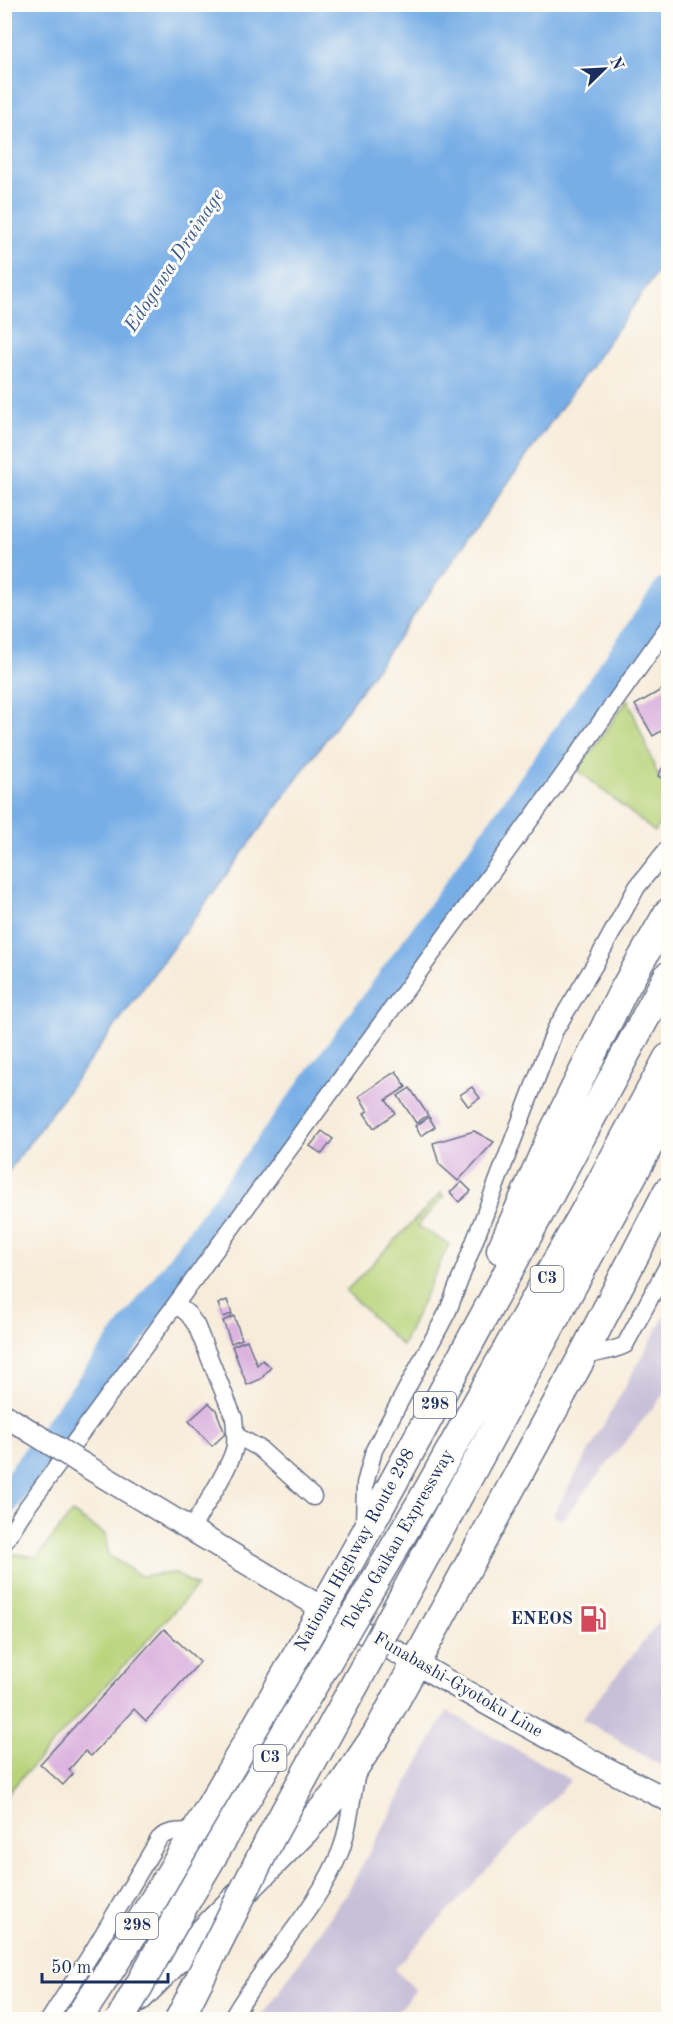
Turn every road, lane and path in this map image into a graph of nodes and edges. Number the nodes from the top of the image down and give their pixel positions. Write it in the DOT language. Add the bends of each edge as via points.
graph roads {
  1 [pos="669,627"];
  2 [pos="669,848"];
  3 [pos="669,913"];
  4 [pos="669,976"];
  5 [pos="669,1058"];
  6 [pos="669,1110"];
  7 [pos="669,1191"];
  8 [pos="669,1212"];
  9 [pos="623,1274"];
  10 [pos="666,1274"];
  11 [pos="177,1305"];
  12 [pos="581,1359"];
  13 [pos="453,1372"];
  14 [pos="4,1415"];
  15 [pos="235,1435"];
  16 [pos="313,1497"];
  17 [pos="191,1529"];
  18 [pos="363,1539"];
  19 [pos="4,1543"];
  20 [pos="323,1608"];
  21 [pos="417,1663"];
  22 [pos="359,1760"];
  23 [pos="669,1800"];
  24 [pos="69,2010"];
  25 [pos="49,2019"];
  26 [pos="120,2019"];
  27 [pos="179,2019"];
  28 [pos="231,2019"];
  1 -- 11 [label="street"];
  2 -- 18 [label="street" via="638,887 552,1037 448,1311 374,1450 365,1484"];
  3 -- 13 [label="highway" via="622,993 552,1135"];
  4 -- 13 [label="highway, National Highway Route 298 / 298"];
  5 -- 26 [label="highway, Tokyo Gaikan Expressway / C3, bridge" via="423,1499"];
  6 -- 27 [label="highway, Tokyo Gaikan Expressway / C3, bridge" via="270,1839"];
  7 -- 9 [label="highway, 298"];
  8 -- 9 [label="highway"];
  9 -- 12 [label="highway, 298"];
  10 -- 12 [label="street" via="625,1345"];
  11 -- 15 [label="street" via="196,1325 234,1418"];
  11 -- 19 [label="street"];
  12 -- 21 [label="highway, 298"];
  13 -- 18 [label="highway, National Highway Route 298 / 298"];
  14 -- 17 [label="main road, Funabashi-Gyotoku Line, bridge"];
  15 -- 16 [label="street" via="259,1448"];
  15 -- 17 [label="street" via="229,1461"];
  17 -- 20 [label="main road, Funabashi-Gyotoku Line"];
  18 -- 20 [label="highway, National Highway Route 298 / 298"];
  20 -- 21 [label="main road, Funabashi-Gyotoku Line"];
  20 -- 24 [label="highway, National Highway Route 298 / 298" via="197,1831"];
  21 -- 22 [label="highway, 298"];
  21 -- 23 [label="main road, Funabashi-Gyotoku Line" via="589,1760"];
  22 -- 26 [label="highway, 298" via="304,1831"];
  22 -- 28 [label="street" via="347,1829 334,1865"];
  24 -- 25 [label="street"];
}
